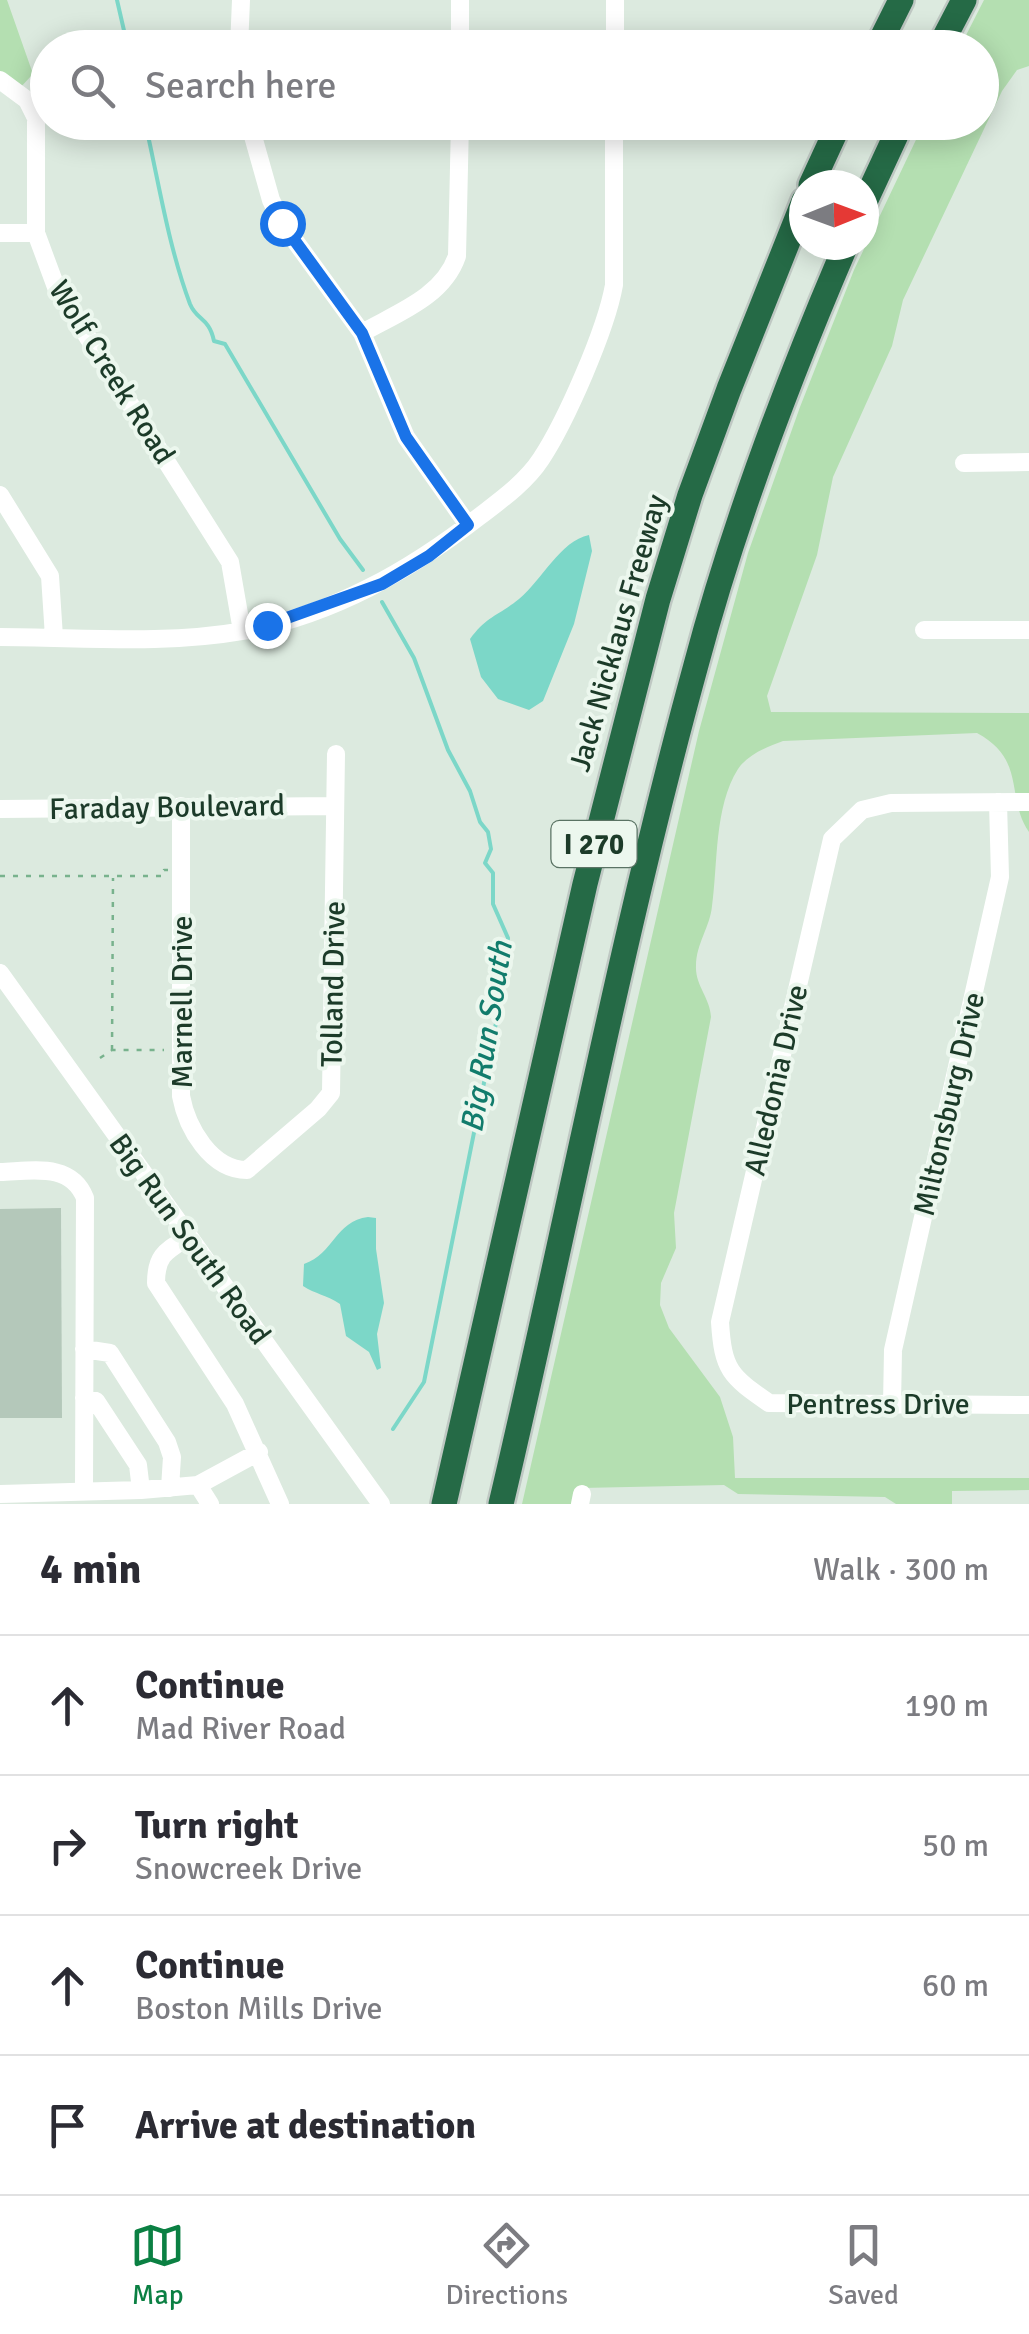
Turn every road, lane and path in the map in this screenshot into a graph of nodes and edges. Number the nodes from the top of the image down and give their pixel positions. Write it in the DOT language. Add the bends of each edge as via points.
graph roads {
  1 [pos="242,0"];
  2 [pos="460,0"];
  3 [pos="615,0"];
  4 [pos="901,0"];
  5 [pos="964,0"];
  6 [pos="240,30"];
  7 [pos="460,30"];
  8 [pos="614,30"];
  9 [pos="886,30"];
  10 [pos="948,30"];
  11 [pos="0,80"];
  12 [pos="30,104"];
  13 [pos="36,140"];
  14 [pos="255,140"];
  15 [pos="460,140"];
  16 [pos="614,140"];
  17 [pos="832,140"];
  18 [pos="894,140"];
  19 [pos="818,170"];
  20 [pos="879,172"];
  21 [pos="0,233"];
  22 [pos="36,233"];
  23 [pos="789,238"];
  24 [pos="840,260"];
  25 [pos="362,333"];
  26 [pos="964,462"];
  27 [pos="1029,462"];
  28 [pos="0,495"];
  29 [pos="468,525"];
  30 [pos="924,630"];
  31 [pos="1029,630"];
  32 [pos="242,631"];
  33 [pos="0,636"];
  34 [pos="54,637"];
  35 [pos="336,754"];
  36 [pos="998,802"];
  37 [pos="1029,802"];
  38 [pos="181,806"];
  39 [pos="335,806"];
  40 [pos="0,809"];
  41 [pos="181,870"];
  42 [pos="0,876"];
  43 [pos="113,876"];
  44 [pos="0,973"];
  45 [pos="112,1050"];
  46 [pos="181,1050"];
  47 [pos="100,1058"];
  48 [pos="240,1170"];
  49 [pos="0,1172"];
  50 [pos="188,1237"];
  51 [pos="720,1322"];
  52 [pos="84,1349"];
  53 [pos="84,1398"];
  54 [pos="892,1405"];
  55 [pos="1029,1405"];
  56 [pos="259,1452"];
  57 [pos="198,1485"];
  58 [pos="170,1488"];
  59 [pos="141,1490"];
  60 [pos="84,1492"];
  61 [pos="0,1494"];
  62 [pos="380,1503"];
  63 [pos="210,1504"];
  64 [pos="280,1504"];
  65 [pos="444,1504"];
  66 [pos="502,1504"];
  1 -- 6 [label="street"];
  2 -- 7 [label="street"];
  3 -- 8 [label="street"];
  4 -- 9 [label="highway"];
  5 -- 10 [label="highway"];
  11 -- 12 [label="street, Wolf Creek Road"];
  13 -- 22 [label="street, Wolf Creek Road"];
  14 -- 25 [label="street" via="282,223"];
  15 -- 25 [label="street" via="454,265 435,290"];
  16 -- 29 [label="street" via="614,285 604,324 540,461"];
  17 -- 19 [label="highway"];
  18 -- 20 [label="highway"];
  21 -- 22 [label="street"];
  22 -- 32 [label="street, Wolf Creek Road" via="56,287 230,562"];
  23 -- 65 [label="highway, Jack Nicklaus Freeway / I 270" via="690,495 639,670"];
  24 -- 66 [label="highway, I 270" via="775,426 696,663"];
  25 -- 29 [label="street" via="406,437"];
  26 -- 27 [label="street"];
  28 -- 34 [label="street" via="50,576"];
  29 -- 32 [label="street" via="382,584"];
  30 -- 31 [label="street"];
  32 -- 34 [label="street"];
  33 -- 34 [label="street"];
  35 -- 39 [label="street, Tolland Drive"];
  36 -- 37 [label="street"];
  36 -- 51 [label="street, Alledonia Drive" via="891,803 862,810 832,839"];
  36 -- 54 [label="street, Miltonsburg Drive" via="1000,877 893,1350"];
  38 -- 39 [label="street, Faraday Boulevard"];
  38 -- 40 [label="street, Faraday Boulevard"];
  38 -- 41 [label="street, Marnell Drive"];
  39 -- 48 [label="street, Tolland Drive" via="332,1093 254,1168"];
  41 -- 43 [label="path"];
  41 -- 46 [label="street, Marnell Drive"];
  42 -- 43 [label="path"];
  43 -- 45 [label="path"];
  44 -- 50 [label="street, Big Run South Road"];
  45 -- 46 [label="path"];
  45 -- 47 [label="path"];
  46 -- 48 [label="street, Marnell Drive" via="181,1096 192,1130 223,1166"];
  49 -- 52 [label="street" via="57,1171 80,1186"];
  50 -- 56 [label="street" via="165,1252 156,1283"];
  50 -- 62 [label="street, Big Run South Road"];
  51 -- 54 [label="street, Pentress Drive" via="722,1358 739,1382 769,1403"];
  52 -- 53 [label="street"];
  52 -- 58 [label="street" via="110,1353 166,1442"];
  53 -- 59 [label="street" via="96,1402 138,1465"];
  53 -- 60 [label="street"];
  54 -- 55 [label="street, Pentress Drive"];
  56 -- 57 [label="street"];
  56 -- 64 [label="street"];
  57 -- 58 [label="street"];
  57 -- 63 [label="street"];
  58 -- 59 [label="street"];
  59 -- 60 [label="street"];
  60 -- 61 [label="street"];
}
